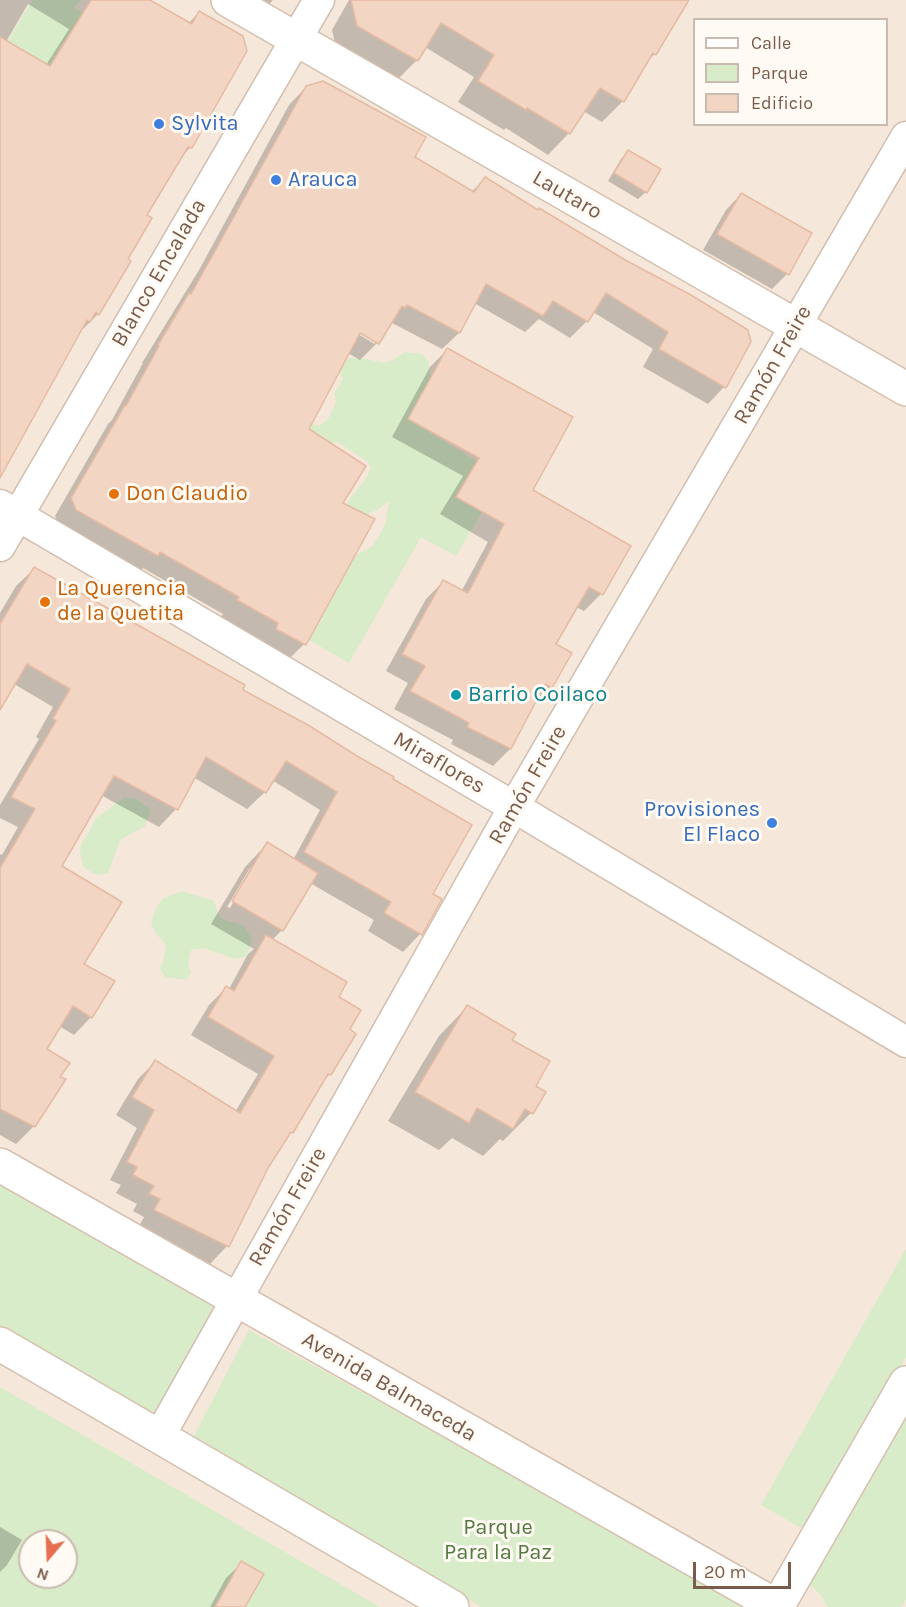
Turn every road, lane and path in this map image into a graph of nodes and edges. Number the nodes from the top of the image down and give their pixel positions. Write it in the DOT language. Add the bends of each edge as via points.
graph roads {
  1 [pos="228,0"];
  2 [pos="319,0"];
  3 [pos="296,39"];
  4 [pos="906,137"];
  5 [pos="795,326"];
  6 [pos="906,389"];
  7 [pos="9,511"];
  8 [pos="0,546"];
  9 [pos="514,807"];
  10 [pos="906,1042"];
  11 [pos="0,1165"];
  12 [pos="236,1300"];
  13 [pos="0,1344"];
  14 [pos="906,1383"];
  15 [pos="159,1437"];
  16 [pos="452,1607"];
  17 [pos="778,1607"];
  1 -- 3 [label="main road, Lautaro"];
  2 -- 3 [label="street, Blanco Encalada"];
  3 -- 5 [label="main road, Lautaro"];
  3 -- 7 [label="street, Blanco Encalada"];
  4 -- 5 [label="street, Ramón Freire"];
  5 -- 6 [label="main road, Lautaro"];
  5 -- 9 [label="street, Ramón Freire"];
  7 -- 8 [label="street, Blanco Encalada"];
  7 -- 9 [label="street, Miraflores"];
  9 -- 10 [label="street, Miraflores"];
  9 -- 12 [label="street, Ramón Freire"];
  11 -- 12 [label="main road, Avenida Balmaceda"];
  12 -- 15 [label="street, Ramón Freire"];
  12 -- 17 [label="main road, Avenida Balmaceda"];
  13 -- 15 [label="main road"];
  14 -- 17 [label="main road"];
  15 -- 16 [label="main road"];
}
